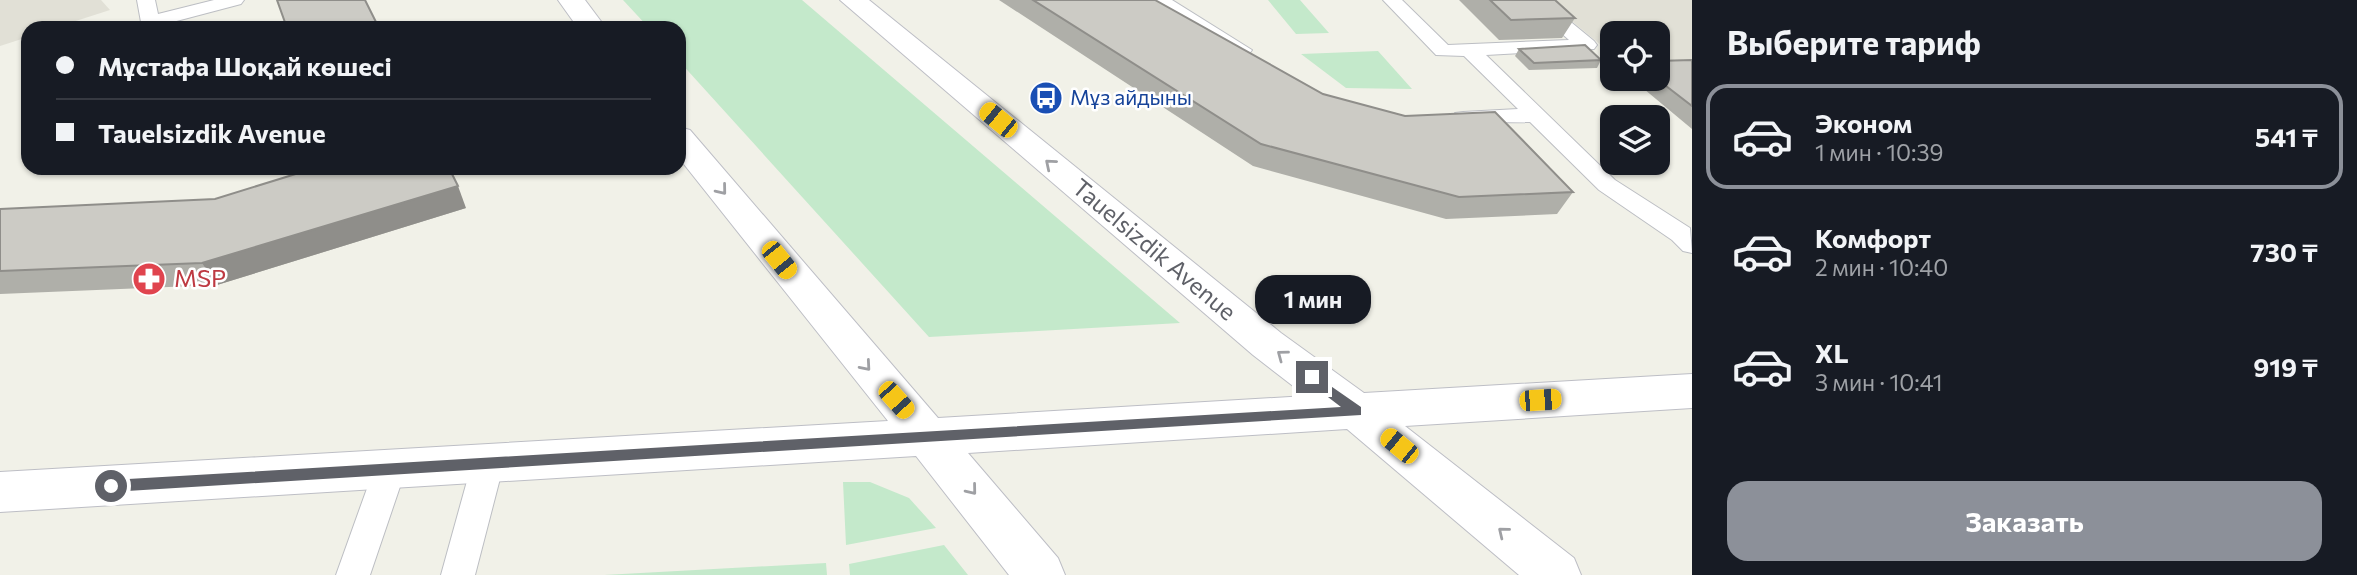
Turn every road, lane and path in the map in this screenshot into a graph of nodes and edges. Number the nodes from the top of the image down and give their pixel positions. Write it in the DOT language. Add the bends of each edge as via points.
graph roads {
  1 [pos="146,0"];
  2 [pos="235,0"];
  3 [pos="571,0"];
  4 [pos="853,0"];
  5 [pos="1159,0"];
  6 [pos="1392,0"];
  7 [pos="1533,0"];
  8 [pos="150,21"];
  9 [pos="154,21"];
  10 [pos="587,21"];
  11 [pos="1468,49"];
  12 [pos="1261,61"];
  13 [pos="1535,115"];
  14 [pos="1439,119"];
  15 [pos="686,146"];
  16 [pos="1692,245"];
  17 [pos="1692,391"];
  18 [pos="1356,411"];
  19 [pos="929,437"];
  20 [pos="488,463"];
  21 [pos="390,469"];
  22 [pos="0,492"];
  23 [pos="353,575"];
  24 [pos="458,575"];
  25 [pos="1040,575"];
  26 [pos="1556,575"];
  1 -- 8 [label="lane"];
  2 -- 9 [label="lane"];
  3 -- 10 [label="street"];
  18 -- 4 [label="street, Tauelsizdik Avenue, one-way" via="1267,344"];
  5 -- 12 [label="lane"];
  6 -- 11 [label="lane" via="1443,51"];
  7 -- 11 [label="lane" via="1587,45"];
  11 -- 13 [label="lane"];
  13 -- 14 [label="lane"];
  13 -- 16 [label="lane" via="1607,185"];
  15 -- 19 [label="street, one-way"];
  17 -- 18 [label="street"];
  18 -- 19 [label="street"];
  26 -- 18 [label="street, Tauelsizdik Avenue, one-way"];
  19 -- 20 [label="street"];
  19 -- 25 [label="street, one-way"];
  20 -- 21 [label="street"];
  20 -- 24 [label="lane"];
  21 -- 22 [label="street"];
  21 -- 23 [label="lane"];
}
